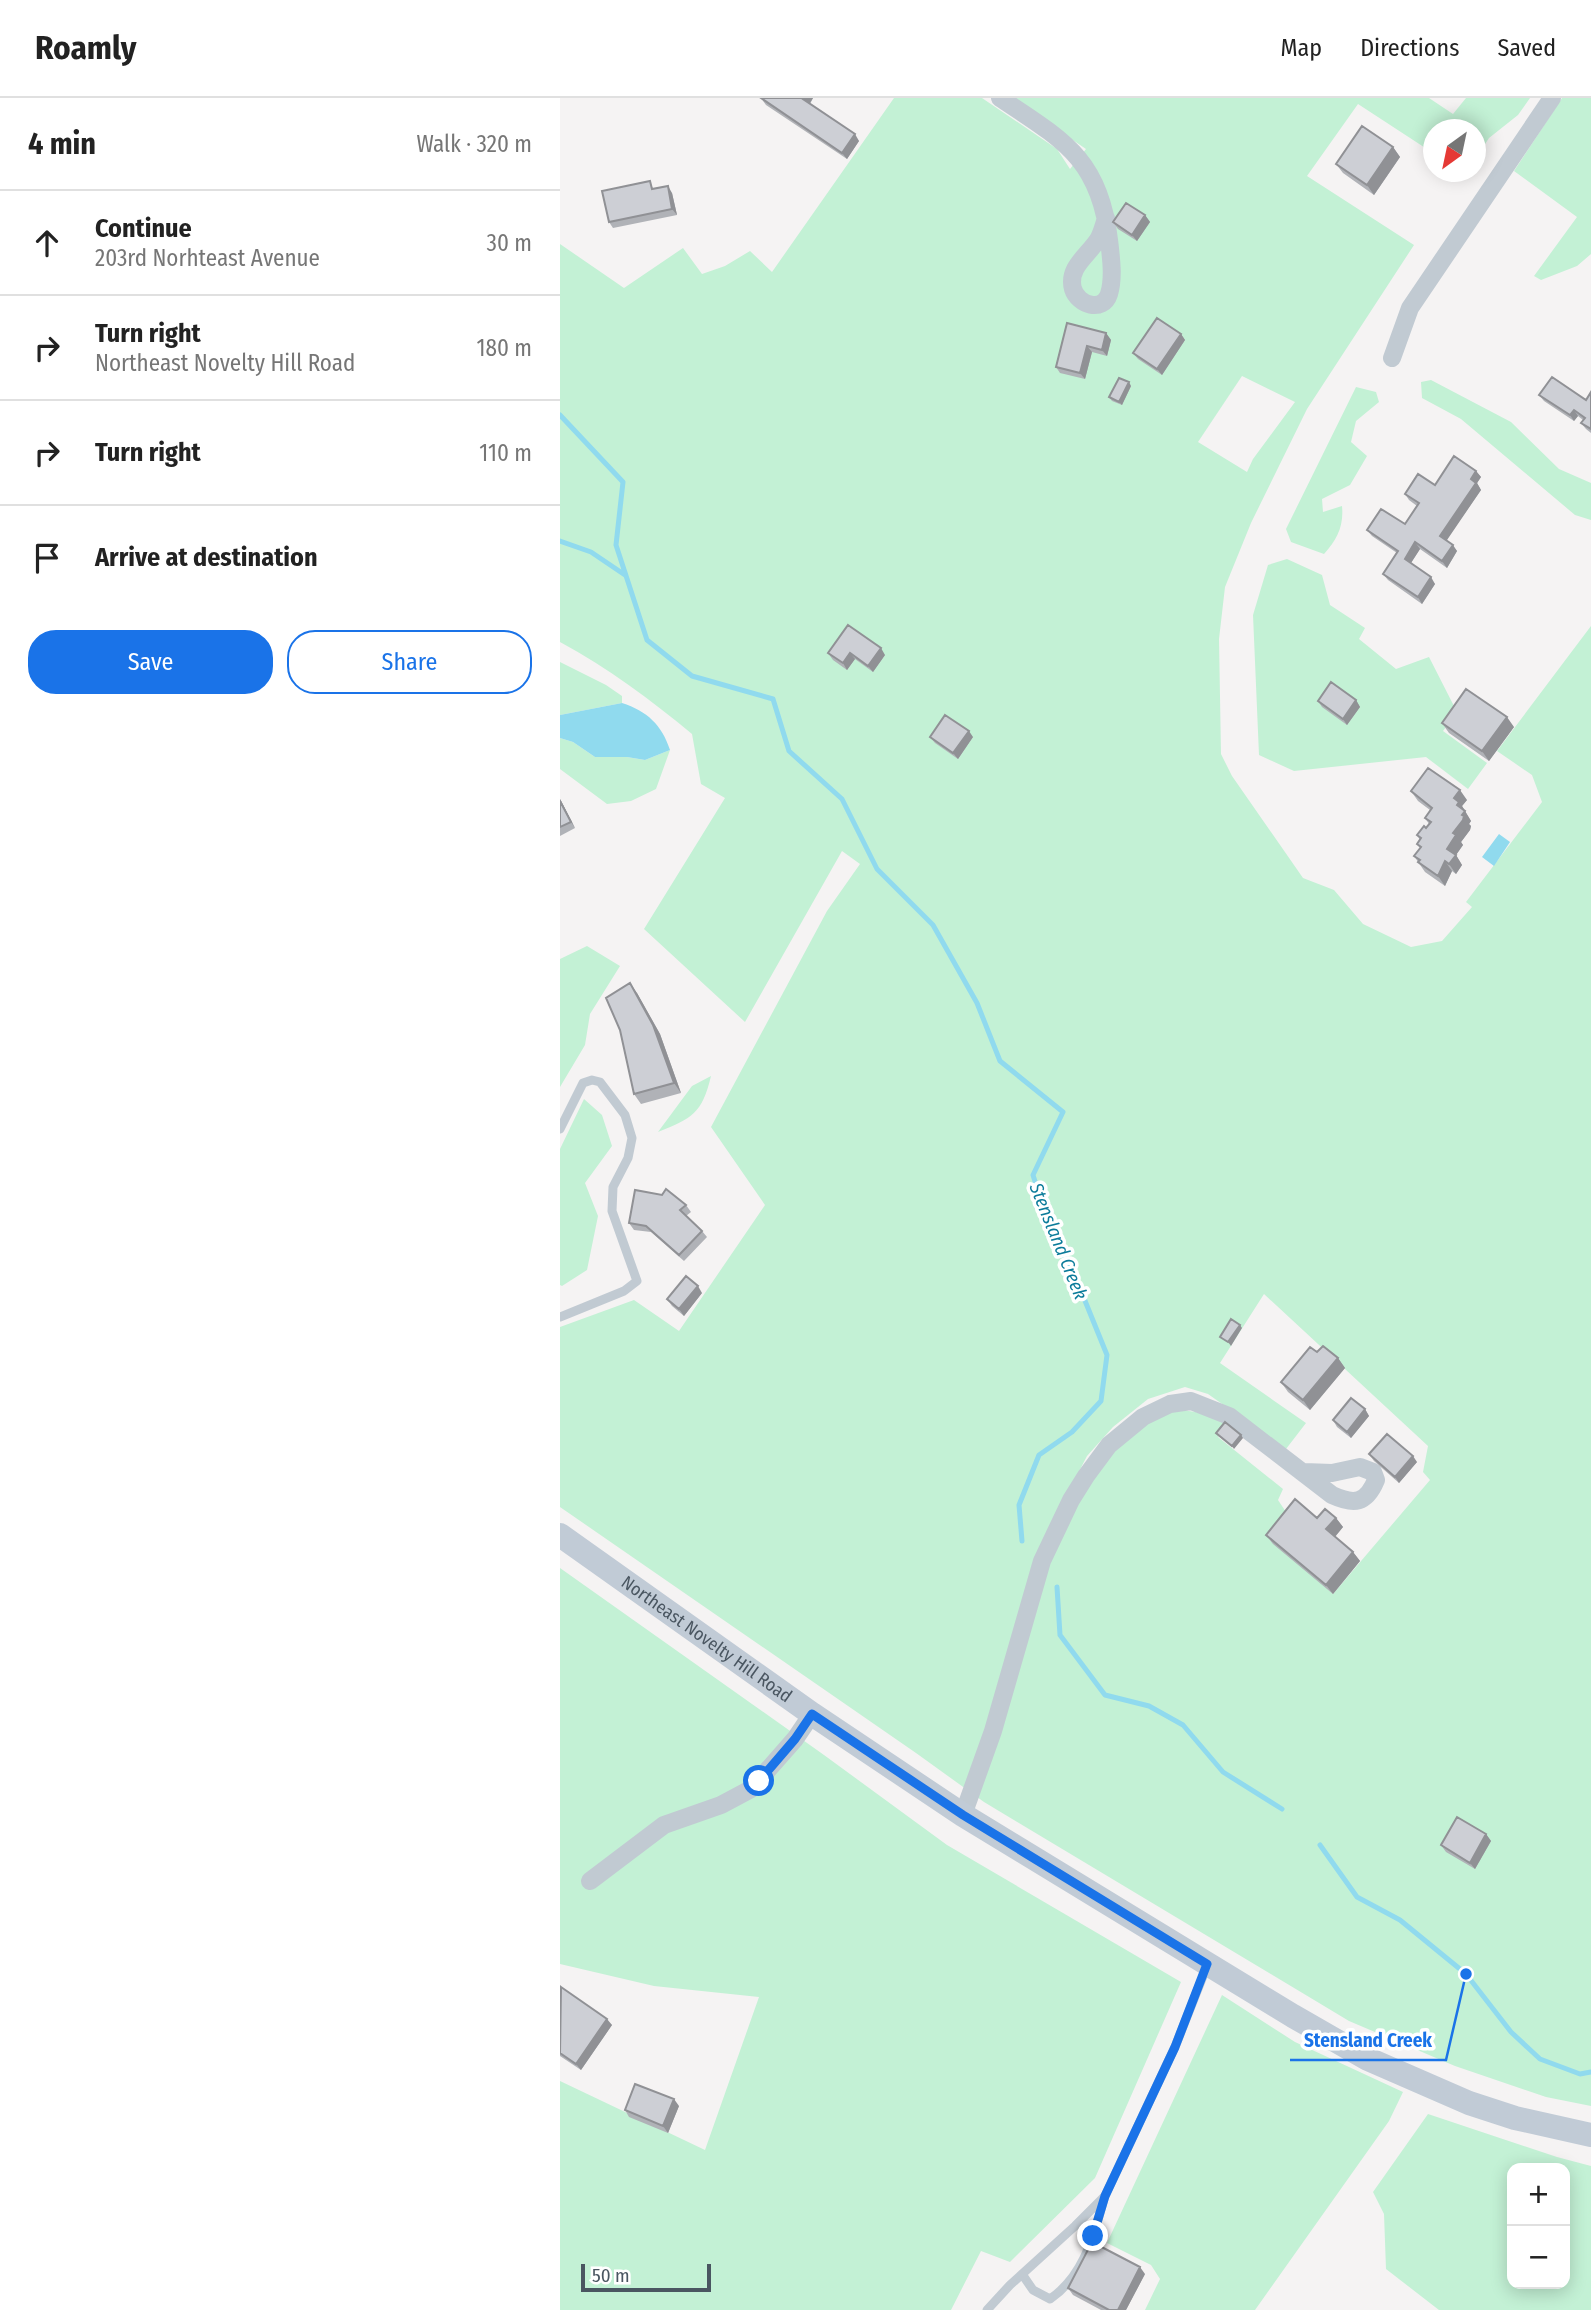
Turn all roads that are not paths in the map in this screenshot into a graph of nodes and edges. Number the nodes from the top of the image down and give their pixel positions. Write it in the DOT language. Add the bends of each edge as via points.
graph roads {
  1 [pos="1000,98"];
  2 [pos="1552,98"];
  3 [pos="1106,218"];
  4 [pos="1392,358"];
  5 [pos="560,1129"];
  6 [pos="560,1317"];
  7 [pos="1304,1472"];
  8 [pos="560,1535"];
  9 [pos="812,1714"];
  10 [pos="963,1815"];
  11 [pos="590,1881"];
  12 [pos="1207,1964"];
  13 [pos="1591,2135"];
  14 [pos="1105,2196"];
  15 [pos="1022,2274"];
  16 [pos="987,2310"];
  1 -- 3 [label="street" via="1086,166"];
  2 -- 4 [label="street" via="1410,308"];
  5 -- 6 [label="lane" via="583,1083 592,1080 600,1082 625,1115 632,1138 628,1158 613,1187 612,1211 637,1281 624,1291"];
  7 -- 10 [label="street" via="1229,1416 1191,1401 1170,1404 1143,1417 1109,1446 1076,1492 1042,1561 993,1731"];
  8 -- 9 [label="main road, Northeast Novelty Hill Road"];
  9 -- 10 [label="main road, Northeast Novelty Hill Road"];
  9 -- 11 [label="street" via="751,1789 664,1825"];
  10 -- 12 [label="main road, Northeast Novelty Hill Road"];
  12 -- 13 [label="main road, Northeast Novelty Hill Road" via="1368,2059 1425,2085 1515,2118"];
  12 -- 14 [label="lane" via="1175,2047"];
  14 -- 15 [label="lane"];
  14 -- 15 [label="lane" via="1081,2267 1065,2289 1050,2299 1033,2290"];
  15 -- 16 [label="lane"];
}
